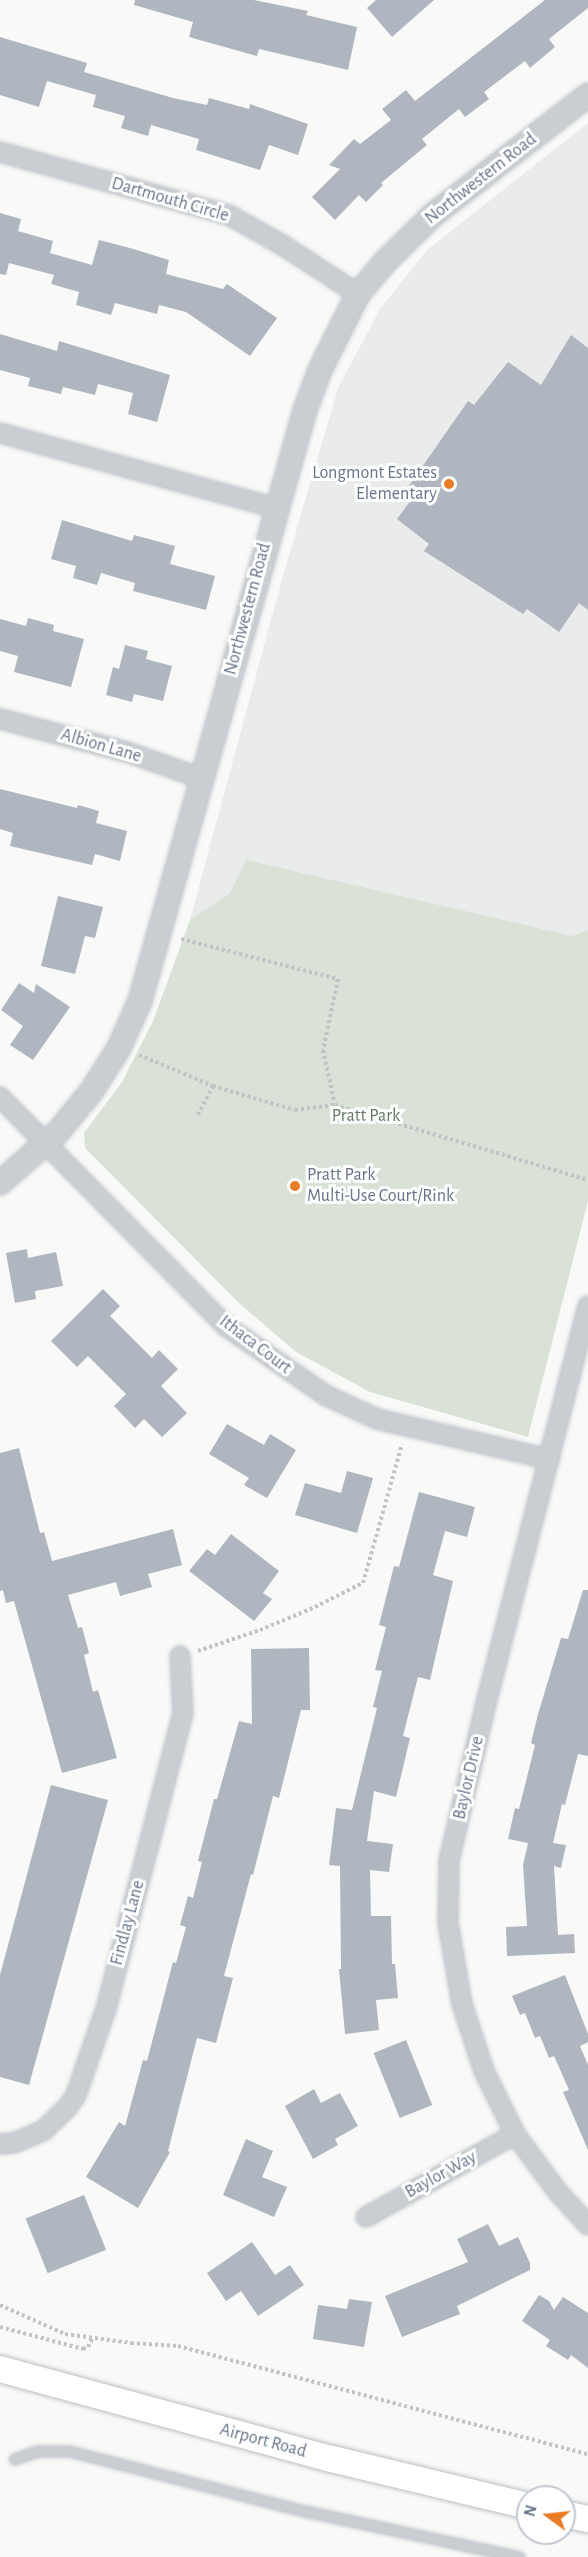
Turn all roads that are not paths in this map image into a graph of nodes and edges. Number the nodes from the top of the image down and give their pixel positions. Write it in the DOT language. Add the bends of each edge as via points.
graph roads {
  1 [pos="588,95"];
  2 [pos="0,152"];
  3 [pos="358,294"];
  4 [pos="0,433"];
  5 [pos="276,508"];
  6 [pos="0,719"];
  7 [pos="201,778"];
  8 [pos="0,1097"];
  9 [pos="45,1143"];
  10 [pos="0,1183"];
  11 [pos="588,1306"];
  12 [pos="549,1459"];
  13 [pos="180,1656"];
  14 [pos="515,2134"];
  15 [pos="0,2144"];
  16 [pos="366,2217"];
  17 [pos="588,2225"];
  18 [pos="0,2369"];
  19 [pos="14,2459"];
  20 [pos="516,2503"];
  21 [pos="519,2557"];
  1 -- 3 [label="street, Northwestern Road" via="433,215"];
  2 -- 3 [label="street, Dartmouth Circle" via="229,215"];
  3 -- 5 [label="street, Northwestern Road" via="320,370"];
  4 -- 5 [label="street"];
  5 -- 7 [label="street, Northwestern Road"];
  6 -- 7 [label="street, Albion Lane" via="127,752"];
  7 -- 9 [label="street, Northwestern Road" via="140,1001 119,1048 91,1092"];
  8 -- 9 [label="street, Ithaca Court"];
  9 -- 10 [label="street, Northwestern Road"];
  9 -- 12 [label="street, Ithaca Court" via="226,1326 325,1395 377,1419"];
  11 -- 12 [label="street, Baylor Drive"];
  12 -- 14 [label="street, Baylor Drive" via="449,1860 448,1923 462,2004 484,2071"];
  13 -- 15 [label="street, Findlay Lane" via="183,1714 106,2009 76,2095 44,2130 14,2143"];
  14 -- 16 [label="street, Baylor Way"];
  14 -- 17 [label="street, Baylor Drive"];
  18 -- 20 [label="main road, Airport Road" via="332,2459"];
  19 -- 21 [label="lane" via="37,2451 69,2451 305,2511"];
}
